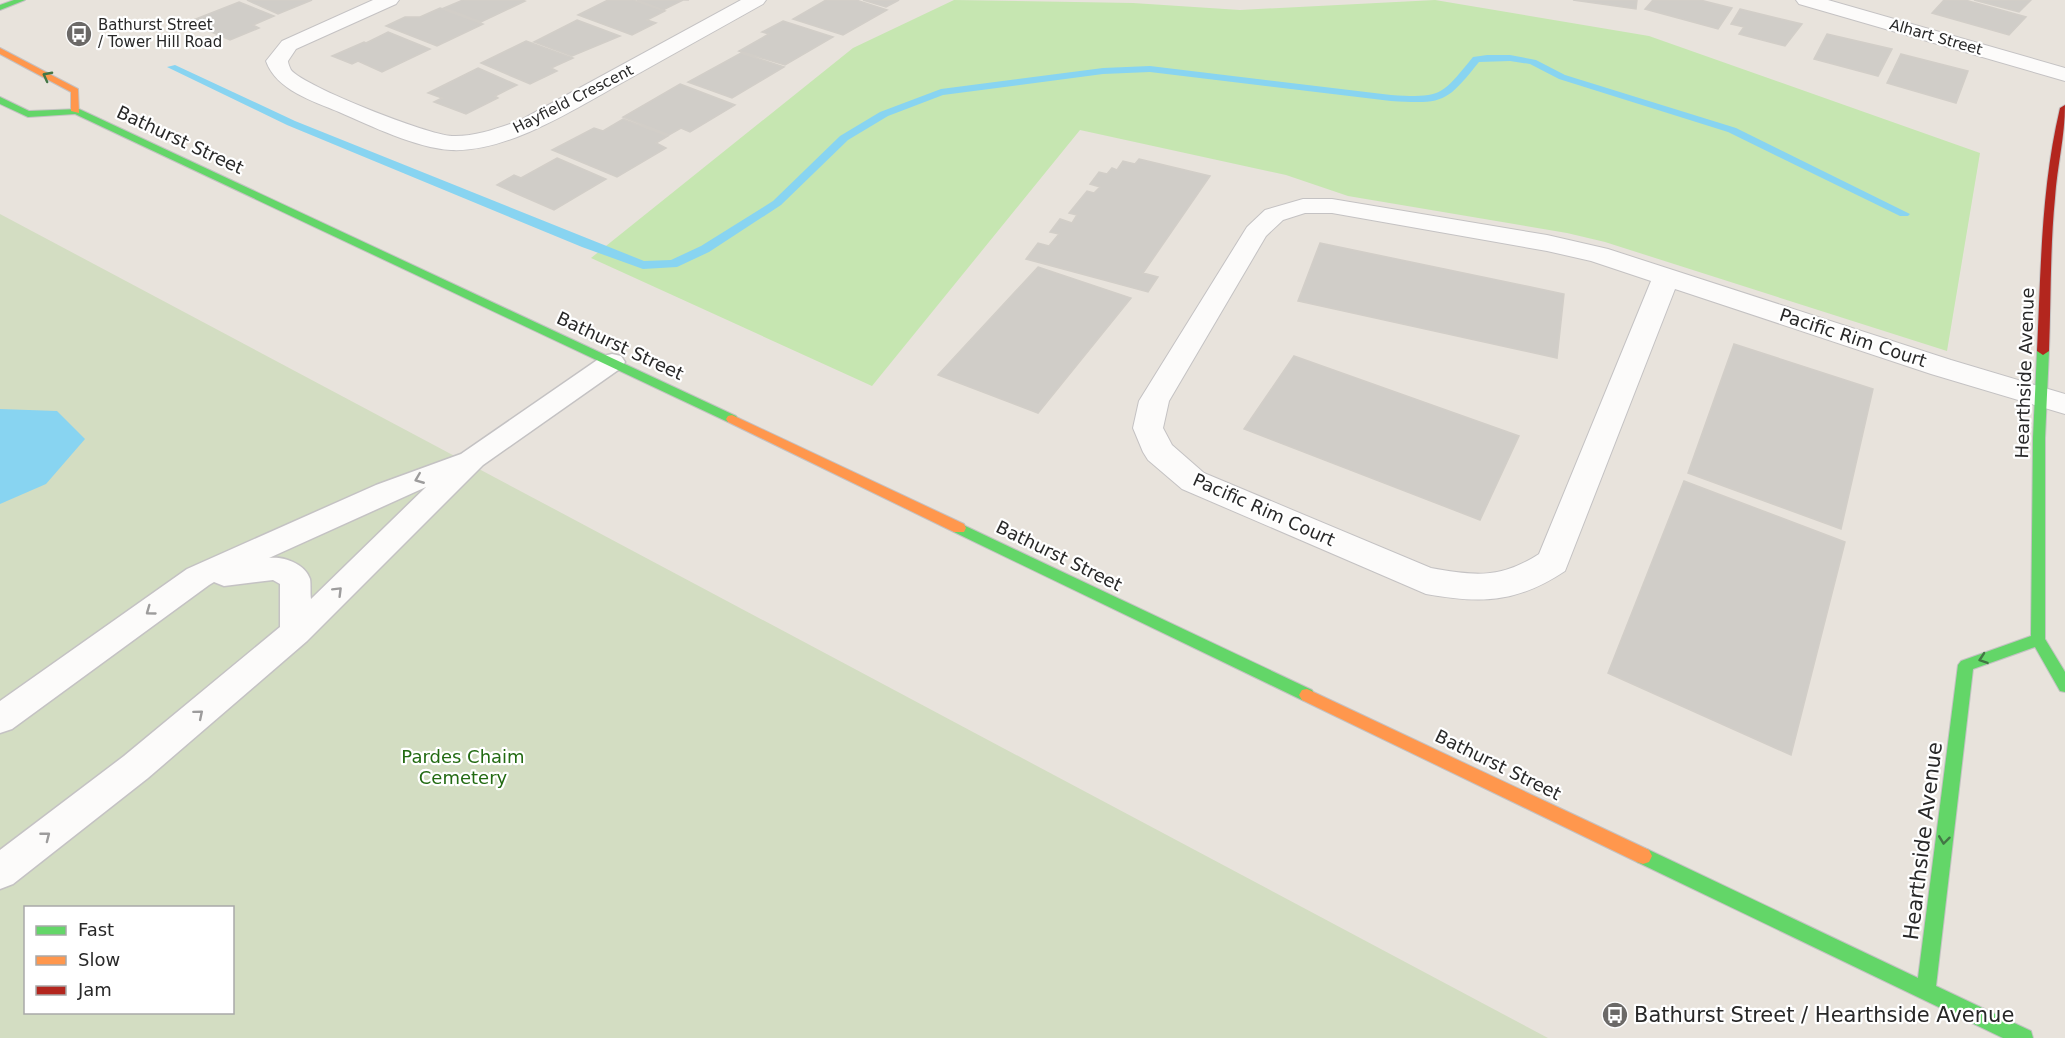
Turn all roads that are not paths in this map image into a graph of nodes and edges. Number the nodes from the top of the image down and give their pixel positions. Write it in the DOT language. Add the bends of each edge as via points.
graph roads {
  1 [pos="21,0"];
  2 [pos="389,0"];
  3 [pos="756,0"];
  4 [pos="1806,0"];
  5 [pos="0,8"];
  6 [pos="0,51"];
  7 [pos="2065,75"];
  8 [pos="0,100"];
  9 [pos="2065,108"];
  10 [pos="76,111"];
  11 [pos="1666,277"];
  12 [pos="612,362"];
  13 [pos="2053,400"];
  14 [pos="473,458"];
  15 [pos="198,577"];
  16 [pos="296,632"];
  17 [pos="2038,640"];
  18 [pos="2065,686"];
  19 [pos="0,719"];
  20 [pos="0,872"];
  21 [pos="1926,991"];
  22 [pos="2024,1038"];
  1 -- 5 [label="main road"];
  2 -- 3 [label="street, Hayfield Crescent" via="289,45 277,61 283,75 315,92 398,129 449,144 489,139 527,126"];
  4 -- 7 [label="street, Alhart Street"];
  10 -- 6 [label="main road, one-way" via="75,91"];
  8 -- 10 [label="main road, Bathurst Street" via="28,114"];
  9 -- 13 [label="main road, Hearthside Avenue" via="2056,140 2051,186"];
  10 -- 12 [label="main road, Bathurst Street"];
  11 -- 11 [label="street, Pacific Rim Court" via="1553,562 1532,577 1503,587 1462,588 1426,581 1193,481 1159,452 1148,428 1154,401 1256,232 1274,215 1303,206 1332,206 1547,243"];
  11 -- 13 [label="street, Pacific Rim Court"];
  12 -- 14 [label="lane"];
  12 -- 21 [label="main road, Bathurst Street"];
  13 -- 17 [label="main road, Hearthside Avenue"];
  14 -- 15 [label="lane, one-way" via="386,492"];
  16 -- 14 [label="lane, one-way"];
  15 -- 16 [label="lane" via="279,568 295,579"];
  15 -- 19 [label="lane, one-way"];
  20 -- 16 [label="lane, one-way" via="136,767"];
  17 -- 18 [label="main road"];
  17 -- 21 [label="main road, Hearthside Avenue, one-way" via="1966,665"];
  21 -- 22 [label="main road, Bathurst Street"];
}
